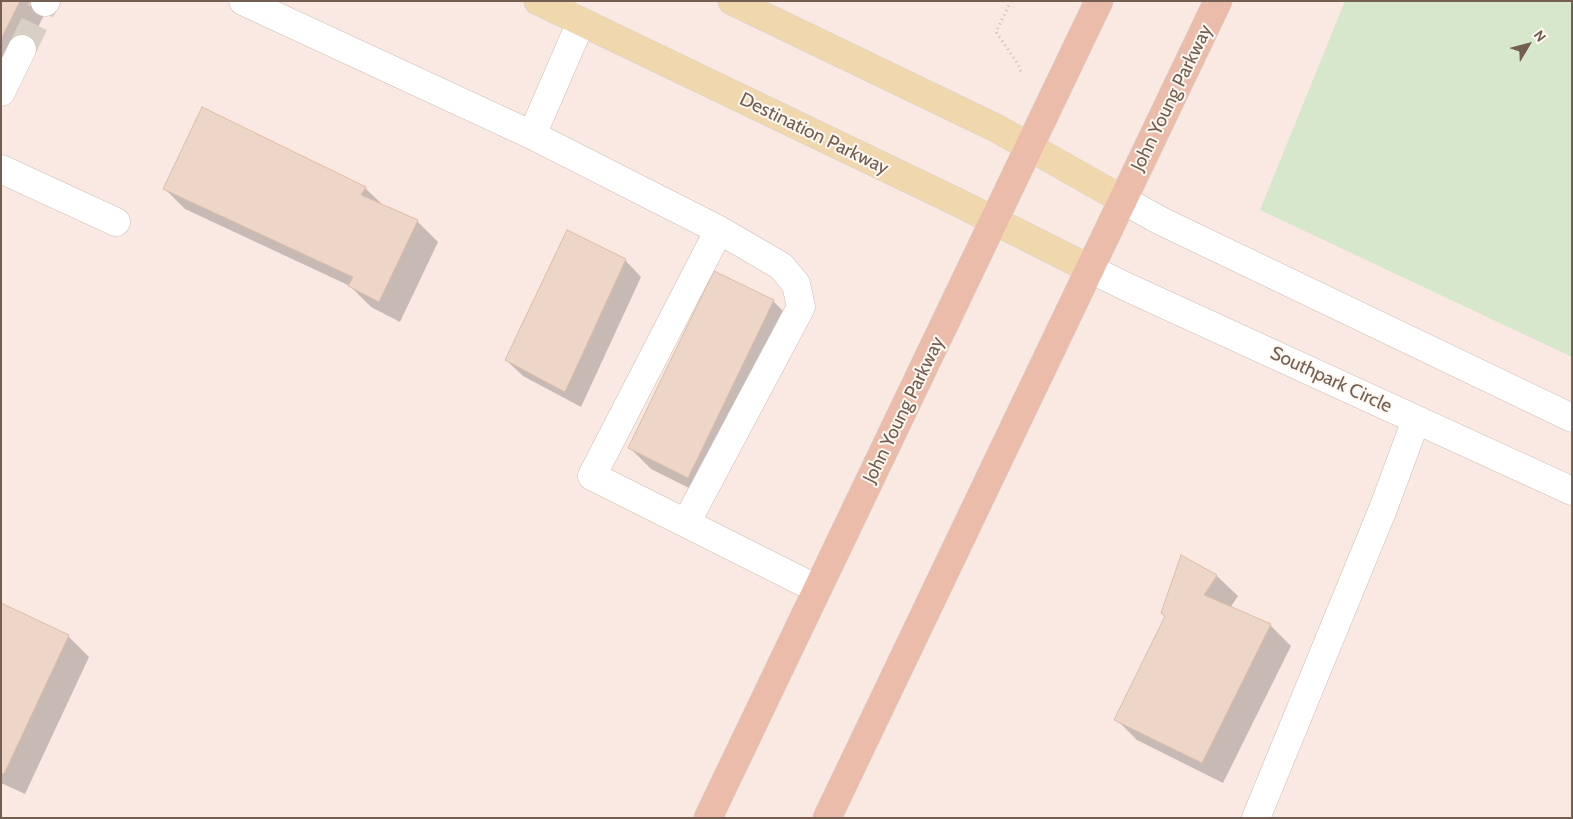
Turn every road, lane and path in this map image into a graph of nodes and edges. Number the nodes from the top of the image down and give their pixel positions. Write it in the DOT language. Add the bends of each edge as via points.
graph roads {
  1 [pos="243,1"];
  2 [pos="538,1"];
  3 [pos="732,1"];
  4 [pos="1011,1"];
  5 [pos="1099,1"];
  6 [pos="1218,1"];
  7 [pos="581,22"];
  8 [pos="22,49"];
  9 [pos="1022,75"];
  10 [pos="1,92"];
  11 [pos="532,136"];
  12 [pos="1029,147"];
  13 [pos="1,169"];
  14 [pos="1123,200"];
  15 [pos="994,220"];
  16 [pos="116,222"];
  17 [pos="719,230"];
  18 [pos="1090,268"];
  19 [pos="1572,418"];
  20 [pos="1416,420"];
  21 [pos="1572,491"];
  22 [pos="686,523"];
  23 [pos="817,589"];
  24 [pos="708,818"];
  25 [pos="828,818"];
  26 [pos="1256,818"];
  1 -- 11 [label="street"];
  2 -- 7 [label="main road, Destination Parkway"];
  3 -- 12 [label="main road"];
  4 -- 9 [label="path" via="996,32"];
  5 -- 12 [label="highway, John Young Parkway"];
  6 -- 14 [label="highway, John Young Parkway"];
  7 -- 11 [label="street"];
  7 -- 15 [label="main road, Destination Parkway"];
  8 -- 10 [label="street"];
  11 -- 17 [label="street"];
  12 -- 14 [label="main road"];
  12 -- 15 [label="highway, John Young Parkway"];
  13 -- 16 [label="street"];
  14 -- 18 [label="highway, John Young Parkway"];
  14 -- 19 [label="street"];
  15 -- 18 [label="main road, Destination Parkway"];
  15 -- 23 [label="highway, John Young Parkway"];
  17 -- 22 [label="street" via="780,266 796,284 801,307"];
  17 -- 22 [label="street" via="592,476"];
  18 -- 20 [label="street, Southpark Circle"];
  18 -- 25 [label="highway, John Young Parkway"];
  20 -- 21 [label="street, Southpark Circle"];
  20 -- 26 [label="street" via="1383,509"];
  22 -- 23 [label="street"];
  23 -- 24 [label="highway, John Young Parkway"];
}
